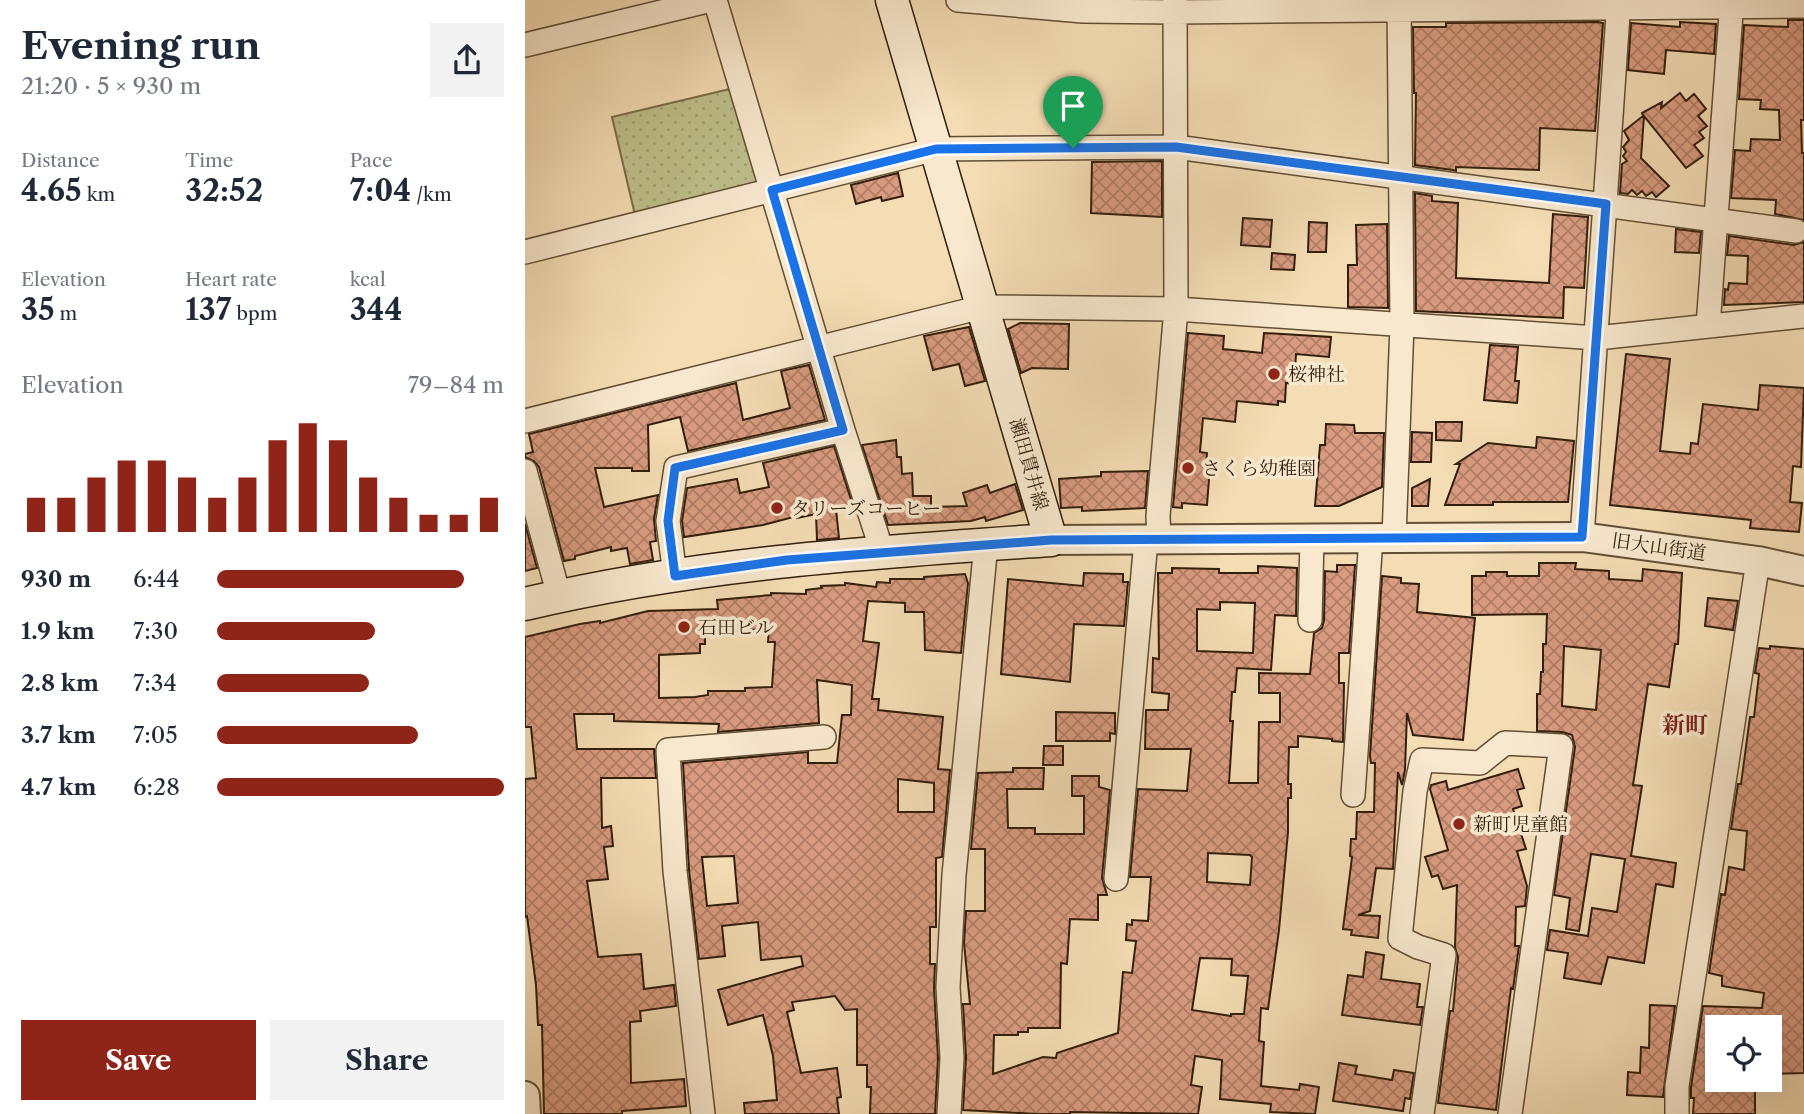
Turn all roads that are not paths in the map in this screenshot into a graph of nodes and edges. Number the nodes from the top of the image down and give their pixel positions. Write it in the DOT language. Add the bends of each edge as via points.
graph roads {
  1 [pos="713,0"];
  2 [pos="892,0"];
  3 [pos="958,0"];
  4 [pos="1619,4"];
  5 [pos="1732,4"];
  6 [pos="1399,5"];
  7 [pos="1175,6"];
  8 [pos="1804,6"];
  9 [pos="525,45"];
  10 [pos="1176,147"];
  11 [pos="936,149"];
  12 [pos="1401,178"];
  13 [pos="772,190"];
  14 [pos="1606,204"];
  15 [pos="1717,219"];
  16 [pos="1796,231"];
  17 [pos="525,252"];
  18 [pos="982,307"];
  19 [pos="1176,309"];
  20 [pos="1804,316"];
  21 [pos="1402,324"];
  22 [pos="1708,326"];
  23 [pos="1597,338"];
  24 [pos="820,348"];
  25 [pos="525,421"];
  26 [pos="843,430"];
  27 [pos="525,471"];
  28 [pos="1582,537"];
  29 [pos="1382,538"];
  30 [pos="1311,539"];
  31 [pos="1051,540"];
  32 [pos="1152,540"];
  33 [pos="986,544"];
  34 [pos="883,551"];
  35 [pos="1758,561"];
  36 [pos="1804,565"];
  37 [pos="675,576"];
  38 [pos="559,596"];
  39 [pos="525,604"];
  40 [pos="1310,620"];
  41 [pos="824,737"];
  42 [pos="1353,795"];
  43 [pos="1116,879"];
  44 [pos="525,1096"];
  45 [pos="526,1114"];
  46 [pos="703,1114"];
  47 [pos="949,1114"];
  48 [pos="1422,1114"];
  49 [pos="1510,1114"];
  50 [pos="1677,1114"];
  1 -- 9 [label="street"];
  1 -- 13 [label="street"];
  2 -- 11 [label="main road, 瀬田貫井線"];
  3 -- 7 [label="street" via="1083,11"];
  4 -- 5 [label="street"];
  4 -- 6 [label="street"];
  4 -- 14 [label="street"];
  5 -- 8 [label="street"];
  5 -- 15 [label="street"];
  6 -- 7 [label="street"];
  6 -- 12 [label="street"];
  7 -- 10 [label="street"];
  10 -- 11 [label="street"];
  10 -- 12 [label="street"];
  10 -- 19 [label="street"];
  11 -- 13 [label="street"];
  11 -- 18 [label="main road, 瀬田貫井線"];
  12 -- 14 [label="street"];
  12 -- 21 [label="street"];
  13 -- 17 [label="street"];
  13 -- 24 [label="street"];
  14 -- 15 [label="street"];
  14 -- 23 [label="street"];
  15 -- 16 [label="street"];
  15 -- 22 [label="street"];
  18 -- 19 [label="street"];
  18 -- 24 [label="street"];
  18 -- 31 [label="main road, 瀬田貫井線"];
  19 -- 21 [label="street"];
  19 -- 32 [label="street"];
  20 -- 22 [label="street"];
  21 -- 23 [label="street"];
  21 -- 29 [label="street"];
  22 -- 23 [label="street"];
  23 -- 28 [label="street"];
  24 -- 25 [label="street"];
  24 -- 26 [label="street"];
  26 -- 34 [label="street"];
  26 -- 37 [label="street" via="675,468 668,521"];
  27 -- 38 [label="street"];
  28 -- 29 [label="street, 旧大山街道"];
  28 -- 35 [label="street, 旧大山街道"];
  29 -- 30 [label="street, 旧大山街道"];
  29 -- 42 [label="street"];
  30 -- 32 [label="street, 旧大山街道"];
  30 -- 40 [label="street"];
  31 -- 32 [label="street, 旧大山街道"];
  31 -- 33 [label="main road, 瀬田貫井線"];
  32 -- 43 [label="street"];
  33 -- 34 [label="main road, 瀬田貫井線"];
  33 -- 47 [label="street" via="954,875"];
  34 -- 37 [label="main road, 瀬田貫井線"];
  35 -- 36 [label="street, 旧大山街道"];
  35 -- 50 [label="street" via="1677,1086"];
  37 -- 38 [label="main road, 瀬田貫井線"];
  38 -- 39 [label="main road, 瀬田貫井線"];
  41 -- 46 [label="street" via="668,750 675,871"];
  44 -- 45 [label="street"];
  48 -- 49 [label="street" via="1444,955 1400,938 1422,761 1480,763 1505,743 1561,746"];
}
